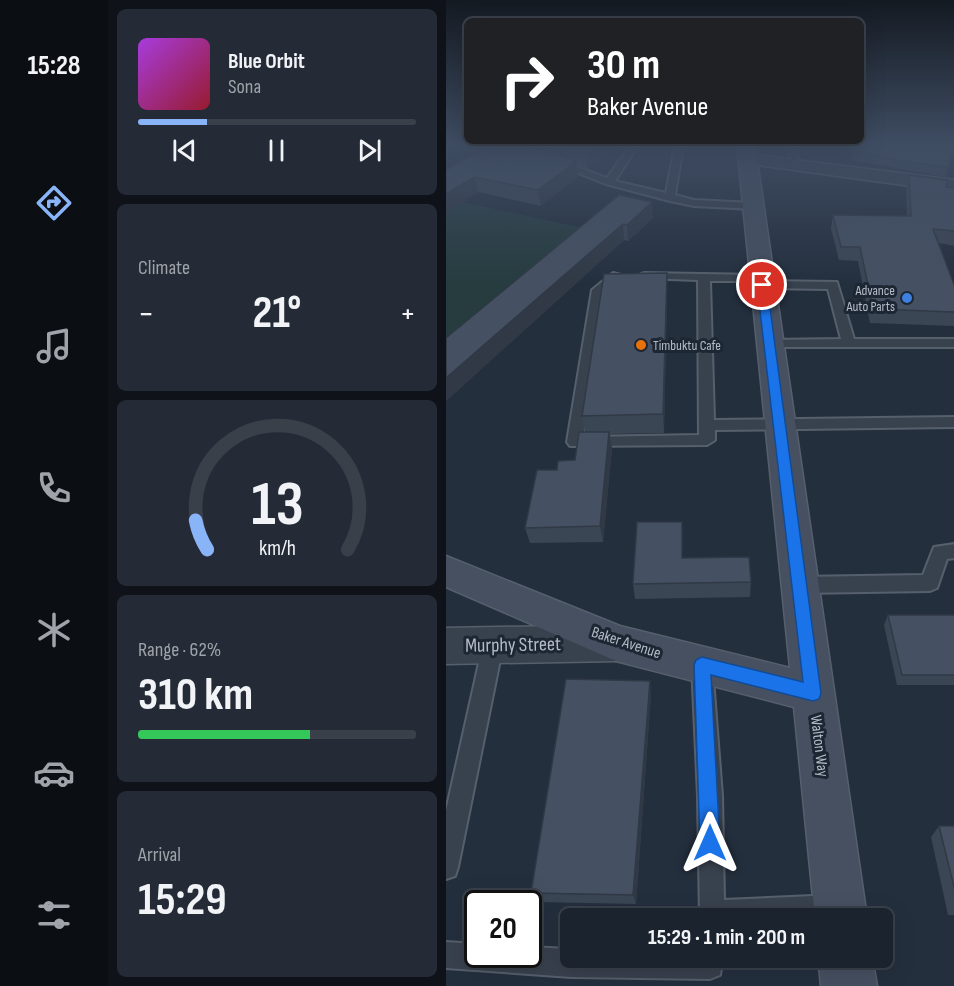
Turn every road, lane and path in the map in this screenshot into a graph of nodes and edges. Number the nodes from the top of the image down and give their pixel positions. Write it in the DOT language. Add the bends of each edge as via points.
graph roads {
  1 [pos="647,192"];
  2 [pos="671,192"];
  3 [pos="751,192"];
  4 [pos="670,198"];
  5 [pos="753,206"];
  6 [pos="704,276"];
  7 [pos="762,281"];
  8 [pos="849,343"];
  9 [pos="954,343"];
  10 [pos="770,344"];
  11 [pos="954,422"];
  12 [pos="779,424"];
  13 [pos="707,425"];
  14 [pos="954,552"];
  15 [pos="446,571"];
  16 [pos="799,585"];
  17 [pos="616,643"];
  18 [pos="493,645"];
  19 [pos="446,646"];
  20 [pos="702,665"];
  21 [pos="813,693"];
  22 [pos="446,867"];
  23 [pos="711,908"];
  24 [pos="840,908"];
  25 [pos="446,955"];
  26 [pos="560,962"];
  27 [pos="847,968"];
  28 [pos="849,986"];
  1 -- 4 [label="lane"];
  2 -- 4 [label="lane"];
  3 -- 5 [label="main road, Walton Way"];
  4 -- 5 [label="lane"];
  5 -- 7 [label="main road, Walton Way"];
  6 -- 7 [label="lane"];
  6 -- 13 [label="lane"];
  6 -- 13 [label="lane" via="613,276 598,290 575,442 707,440"];
  7 -- 8 [label="lane" via="833,285"];
  7 -- 10 [label="main road, Walton Way"];
  8 -- 9 [label="lane"];
  8 -- 10 [label="lane"];
  10 -- 12 [label="main road, Walton Way"];
  11 -- 12 [label="lane"];
  12 -- 13 [label="lane"];
  12 -- 16 [label="main road, Walton Way"];
  14 -- 16 [label="lane" via="940,552 930,583"];
  15 -- 17 [label="main road, Baker Avenue"];
  16 -- 21 [label="main road, Walton Way"];
  17 -- 18 [label="street, Murphy Street"];
  17 -- 20 [label="main road, Baker Avenue"];
  18 -- 19 [label="street, Murphy Street"];
  18 -- 22 [label="lane"];
  20 -- 21 [label="main road, Baker Avenue"];
  20 -- 23 [label="lane" via="710,796"];
  21 -- 24 [label="main road, Walton Way"];
  25 -- 26 [label="lane"];
  27 -- 28 [label="main road, Walton Way"];
}
